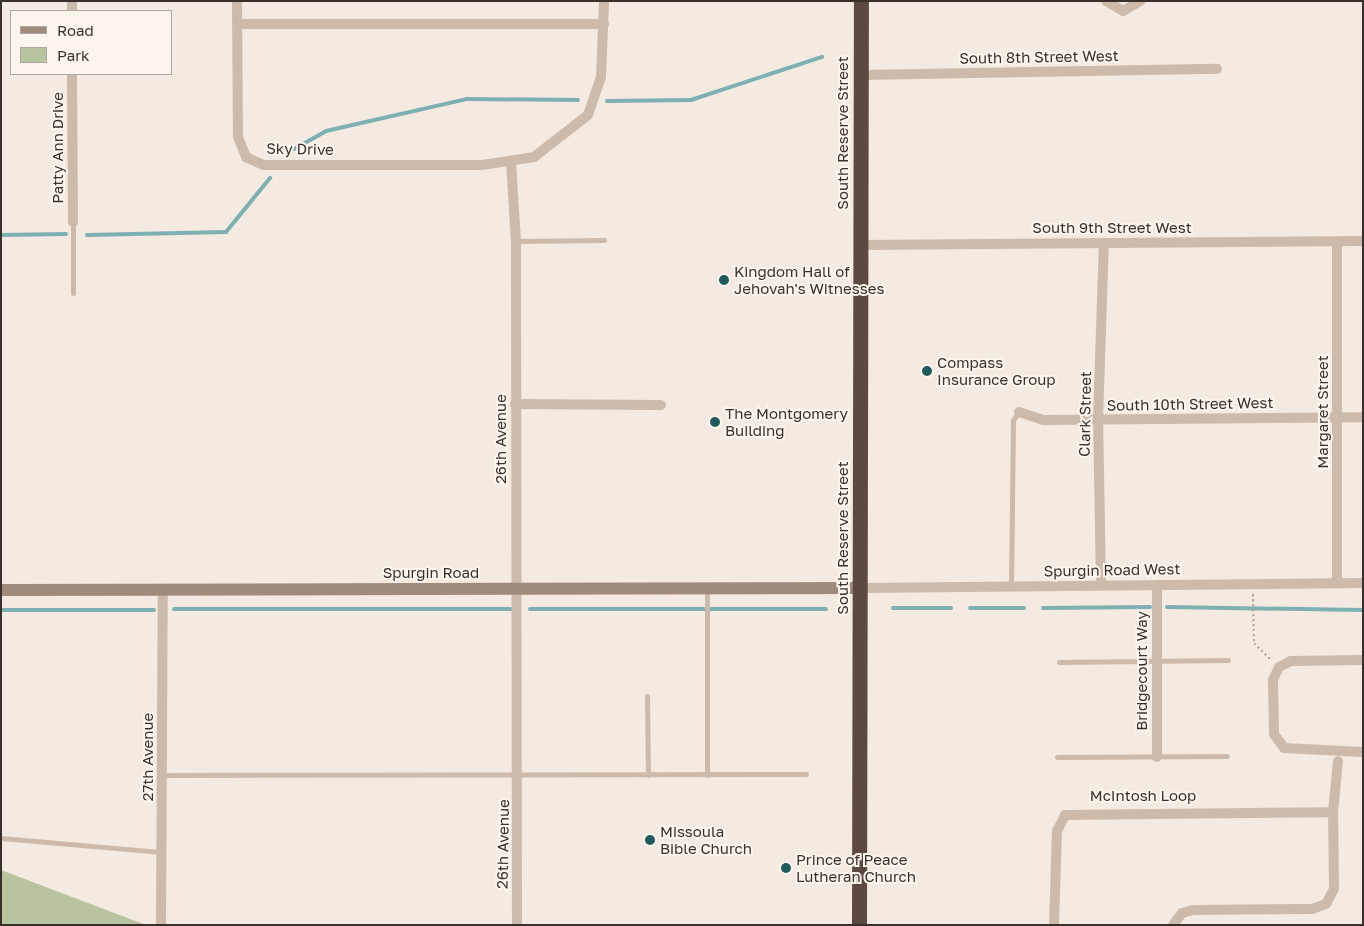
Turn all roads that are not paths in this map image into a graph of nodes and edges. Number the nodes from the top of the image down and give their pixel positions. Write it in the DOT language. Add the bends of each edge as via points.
graph roads {
  1 [pos="237,1"];
  2 [pos="604,1"];
  3 [pos="861,1"];
  4 [pos="1106,1"];
  5 [pos="1140,1"];
  6 [pos="237,24"];
  7 [pos="604,24"];
  8 [pos="1217,69"];
  9 [pos="72,75"];
  10 [pos="861,75"];
  11 [pos="511,162"];
  12 [pos="73,222"];
  13 [pos="604,240"];
  14 [pos="516,241"];
  15 [pos="1363,241"];
  16 [pos="1337,242"];
  17 [pos="1104,243"];
  18 [pos="861,245"];
  19 [pos="73,293"];
  20 [pos="515,404"];
  21 [pos="661,405"];
  22 [pos="1019,412"];
  23 [pos="1363,416"];
  24 [pos="1338,417"];
  25 [pos="1098,420"];
  26 [pos="1337,582"];
  27 [pos="1363,582"];
  28 [pos="1101,585"];
  29 [pos="1157,585"];
  30 [pos="1012,586"];
  31 [pos="517,588"];
  32 [pos="707,588"];
  33 [pos="861,588"];
  34 [pos="1,590"];
  35 [pos="163,590"];
  36 [pos="1228,660"];
  37 [pos="1363,660"];
  38 [pos="1157,661"];
  39 [pos="1059,662"];
  40 [pos="647,696"];
  41 [pos="1363,752"];
  42 [pos="1227,756"];
  43 [pos="1057,757"];
  44 [pos="1158,757"];
  45 [pos="1338,761"];
  46 [pos="163,774"];
  47 [pos="806,774"];
  48 [pos="519,775"];
  49 [pos="648,775"];
  50 [pos="707,775"];
  51 [pos="1333,812"];
  52 [pos="1,838"];
  53 [pos="162,852"];
  54 [pos="161,925"];
  55 [pos="517,925"];
  56 [pos="859,925"];
  57 [pos="1054,925"];
  58 [pos="1173,925"];
  1 -- 6 [label="street, Sky Drive"];
  2 -- 7 [label="street"];
  3 -- 10 [label="highway, South Reserve Street"];
  4 -- 5 [label="street" via="1123,11"];
  6 -- 7 [label="street"];
  6 -- 11 [label="street, Sky Drive" via="238,136 246,157 263,165"];
  7 -- 11 [label="street" via="601,77 588,115 534,157"];
  8 -- 10 [label="street, South 8th Street West"];
  9 -- 12 [label="street, Patty Ann Drive"];
  10 -- 18 [label="highway, South Reserve Street"];
  11 -- 14 [label="street, 26th Avenue"];
  12 -- 19 [label="lane"];
  13 -- 14 [label="lane"];
  14 -- 20 [label="street, 26th Avenue"];
  15 -- 16 [label="street, South 9th Street West"];
  16 -- 17 [label="street, South 9th Street West"];
  16 -- 24 [label="street, Margaret Street"];
  17 -- 18 [label="street, South 9th Street West"];
  17 -- 25 [label="street, Clark Street"];
  18 -- 33 [label="highway, South Reserve Street"];
  20 -- 21 [label="street"];
  20 -- 31 [label="street, 26th Avenue"];
  22 -- 25 [label="street, South 10th Street West" via="1043,420"];
  22 -- 30 [label="lane" via="1014,420"];
  23 -- 24 [label="street, South 10th Street West"];
  24 -- 25 [label="street, South 10th Street West"];
  24 -- 26 [label="street, Margaret Street"];
  25 -- 28 [label="street, Clark Street"];
  26 -- 27 [label="street, Spurgin Road West"];
  26 -- 29 [label="street, Spurgin Road West"];
  28 -- 29 [label="street, Spurgin Road West"];
  28 -- 30 [label="street, Spurgin Road West"];
  29 -- 38 [label="street, Bridgecourt Way"];
  30 -- 33 [label="street, Spurgin Road West"];
  31 -- 32 [label="street, Spurgin Road"];
  31 -- 35 [label="street, Spurgin Road"];
  31 -- 48 [label="street, 26th Avenue"];
  32 -- 33 [label="street, Spurgin Road"];
  32 -- 50 [label="lane"];
  33 -- 56 [label="highway, South Reserve Street"];
  34 -- 35 [label="street, Spurgin Road"];
  35 -- 46 [label="street, 27th Avenue"];
  36 -- 38 [label="lane"];
  37 -- 41 [label="street" via="1291,661 1279,667 1274,680 1274,734 1284,748"];
  38 -- 39 [label="lane"];
  38 -- 44 [label="street, Bridgecourt Way"];
  40 -- 49 [label="lane"];
  42 -- 44 [label="lane"];
  43 -- 44 [label="lane"];
  45 -- 51 [label="street"];
  46 -- 48 [label="lane"];
  46 -- 53 [label="street, 27th Avenue"];
  47 -- 50 [label="lane"];
  48 -- 49 [label="lane"];
  48 -- 55 [label="street, 26th Avenue"];
  49 -- 50 [label="lane"];
  51 -- 57 [label="street, McIntosh Loop" via="1065,814 1057,831"];
  51 -- 58 [label="street" via="1334,889 1326,904 1312,909 1193,910 1182,913"];
  52 -- 53 [label="lane"];
  53 -- 54 [label="street, 27th Avenue"];
}
